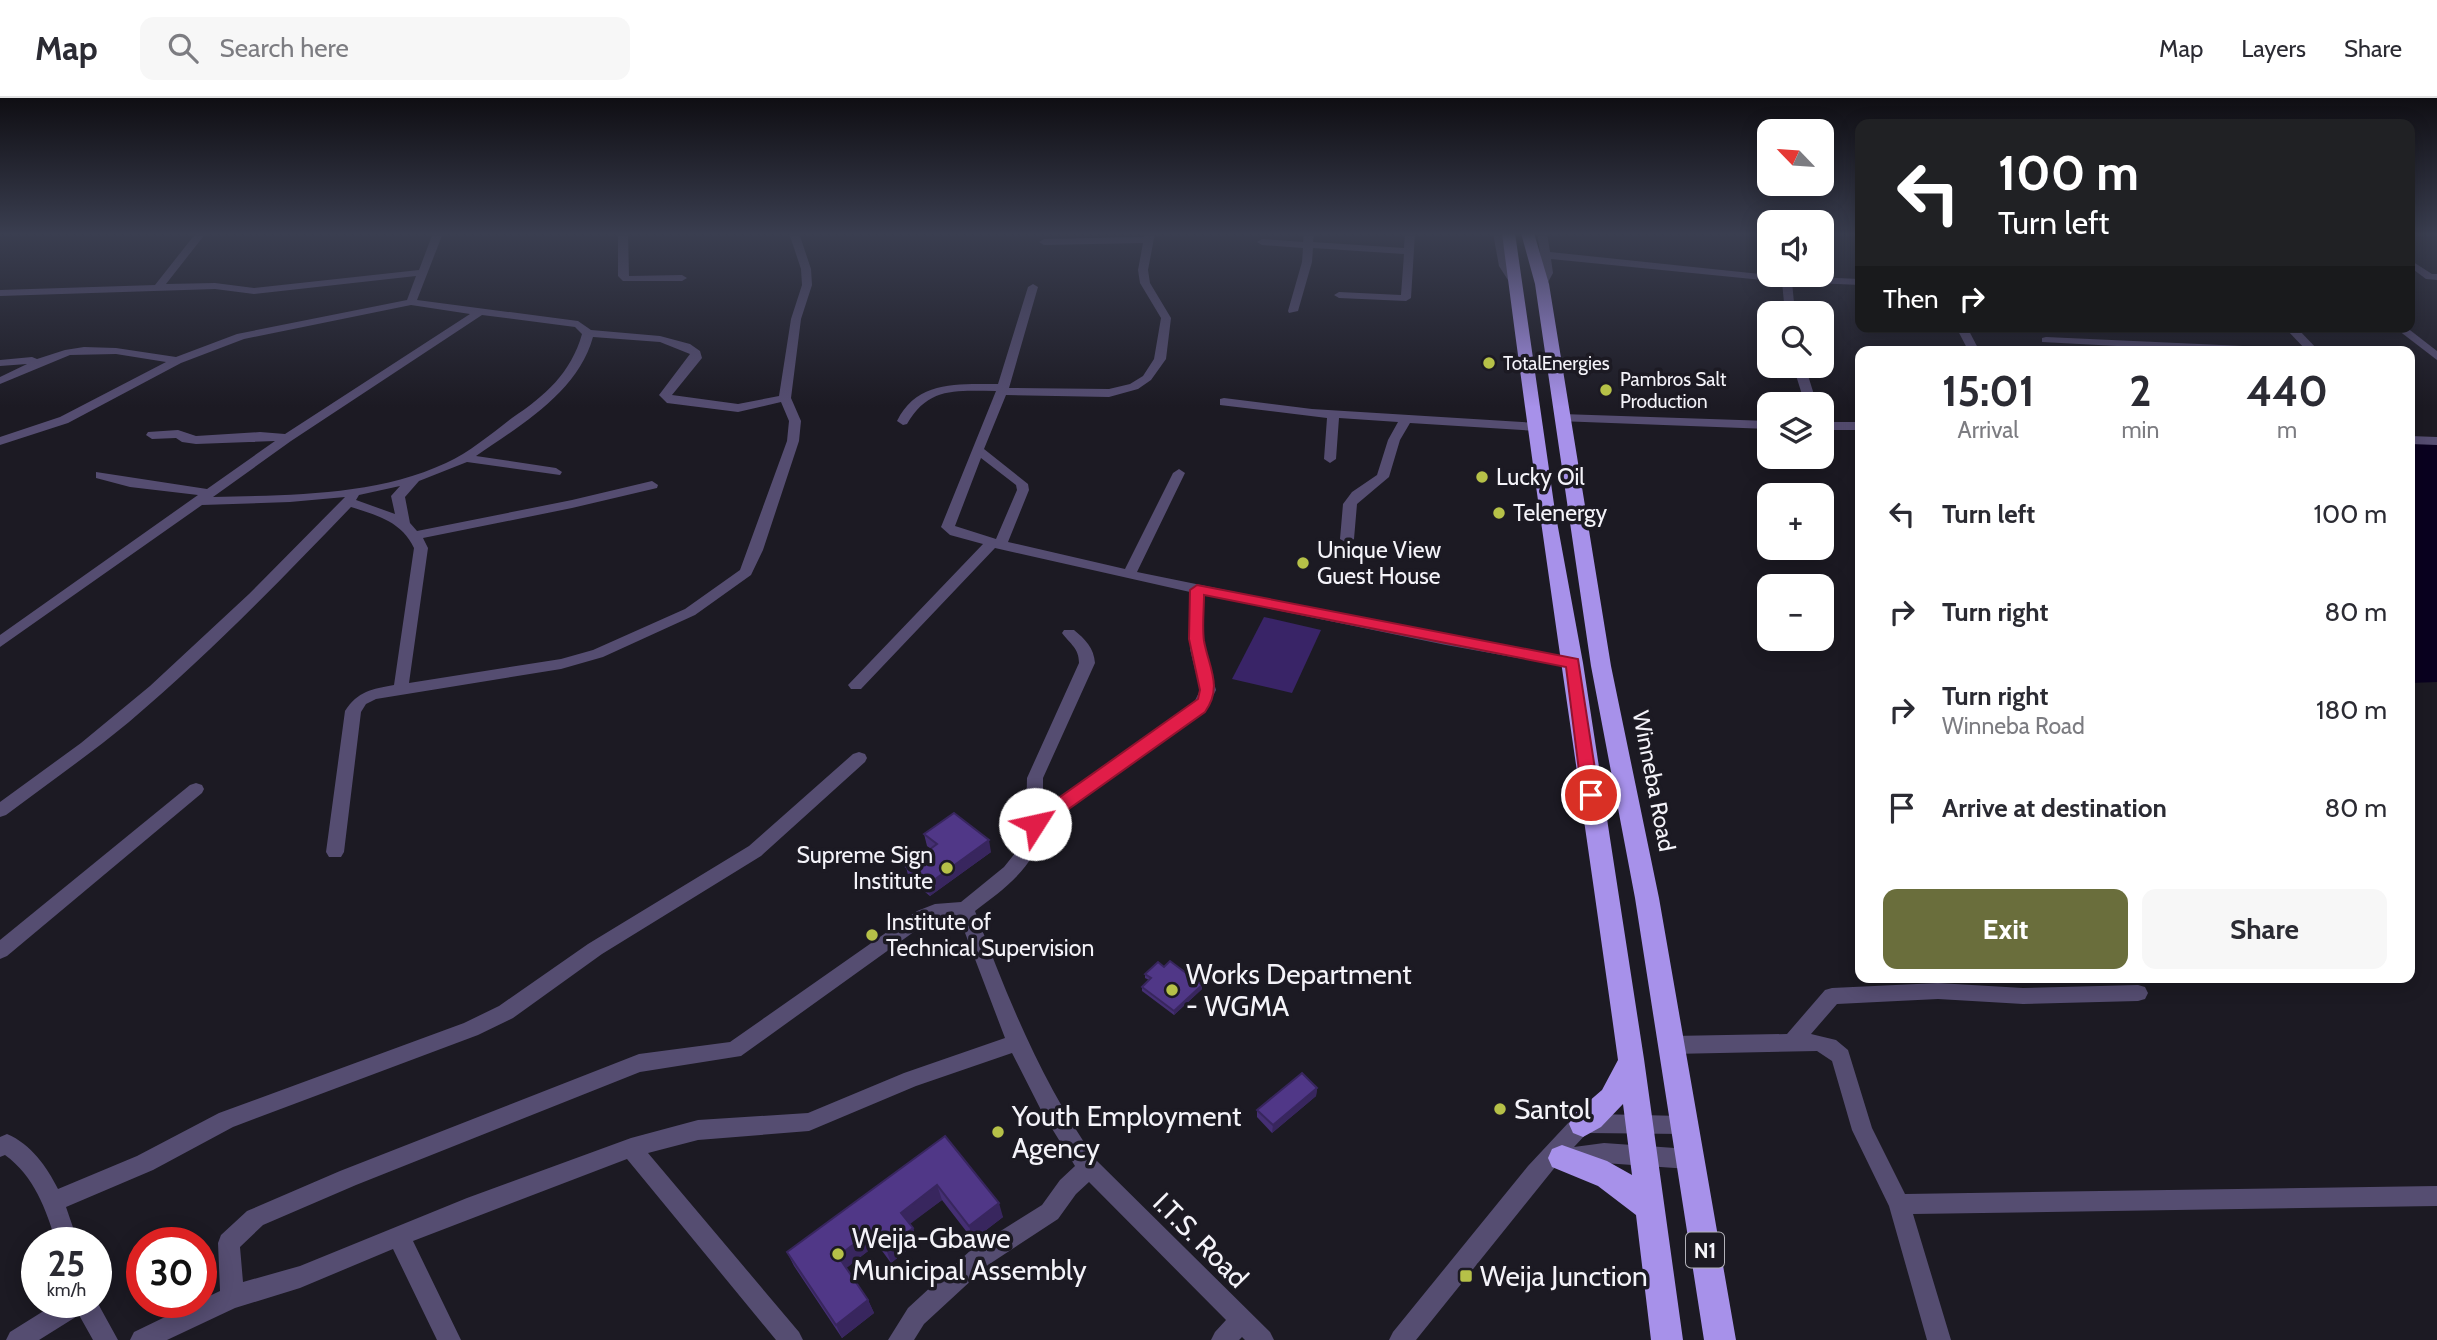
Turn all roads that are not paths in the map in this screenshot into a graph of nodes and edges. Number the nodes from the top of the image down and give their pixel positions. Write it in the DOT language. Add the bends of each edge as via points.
graph roads {
  1 [pos="64,291"];
  2 [pos="416,291"];
  3 [pos="805,291"];
  4 [pos="1032,291"];
  5 [pos="1150,291"];
  6 [pos="1297,291"];
  7 [pos="1406,291"];
  8 [pos="1518,291"];
  9 [pos="1543,291"];
  10 [pos="0,293"];
  11 [pos="1339,295"];
  12 [pos="411,302"];
  13 [pos="1293,311"];
  14 [pos="480,312"];
  15 [pos="588,333"];
  16 [pos="2041,333"];
  17 [pos="2295,333"];
  18 [pos="2407,333"];
  19 [pos="2046,340"];
  20 [pos="2050,346"];
  21 [pos="2177,346"];
  22 [pos="2309,346"];
  23 [pos="56,356"];
  24 [pos="2437,357"];
  25 [pos="177,361"];
  26 [pos="0,363"];
  27 [pos="0,381"];
  28 [pos="1003,390"];
  29 [pos="785,398"];
  30 [pos="1224,402"];
  31 [pos="1333,414"];
  32 [pos="1562,418"];
  33 [pos="1406,419"];
  34 [pos="902,421"];
  35 [pos="1757,425"];
  36 [pos="1834,426"];
  37 [pos="1855,426"];
  38 [pos="1537,427"];
  39 [pos="152,435"];
  40 [pos="287,439"];
  41 [pos="2415,440"];
  42 [pos="0,441"];
  43 [pos="2437,441"];
  44 [pos="978,450"];
  45 [pos="464,458"];
  46 [pos="1330,459"];
  47 [pos="556,472"];
  48 [pos="1179,472"];
  49 [pos="102,475"];
  50 [pos="415,478"];
  51 [pos="652,485"];
  52 [pos="204,497"];
  53 [pos="352,497"];
  54 [pos="1577,509"];
  55 [pos="1546,512"];
  56 [pos="403,523"];
  57 [pos="416,535"];
  58 [pos="1347,539"];
  59 [pos="996,545"];
  60 [pos="1129,575"];
  61 [pos="1197,590"];
  62 [pos="1069,633"];
  63 [pos="0,642"];
  64 [pos="1573,663"];
  65 [pos="856,685"];
  66 [pos="401,688"];
  67 [pos="859,758"];
  68 [pos="197,789"];
  69 [pos="0,810"];
  70 [pos="1035,824"];
  71 [pos="335,852"];
  72 [pos="965,909"];
  73 [pos="0,951"];
  74 [pos="2138,993"];
  75 [pos="1792,1042"];
  76 [pos="1016,1043"];
  77 [pos="1672,1045"];
  78 [pos="1630,1059"];
  79 [pos="1583,1124"];
  80 [pos="1638,1124"];
  81 [pos="1683,1125"];
  82 [pos="0,1147"];
  83 [pos="631,1148"];
  84 [pos="1643,1155"];
  85 [pos="1689,1159"];
  86 [pos="1554,1160"];
  87 [pos="1089,1168"];
  88 [pos="2437,1196"];
  89 [pos="55,1201"];
  90 [pos="1899,1204"];
  91 [pos="1648,1206"];
  92 [pos="63,1227"];
  93 [pos="399,1237"];
  94 [pos="232,1297"];
  95 [pos="53,1318"];
  96 [pos="94,1318"];
  97 [pos="1242,1321"];
  98 [pos="18,1340"];
  99 [pos="106,1340"];
  100 [pos="142,1340"];
  101 [pos="449,1340"];
  102 [pos="791,1340"];
  103 [pos="900,1340"];
  104 [pos="1223,1340"];
  105 [pos="1262,1340"];
  106 [pos="1401,1340"];
  107 [pos="1667,1340"];
  108 [pos="1720,1340"];
  109 [pos="1939,1340"];
  1 -- 10 [label="street"];
  2 -- 12 [label="street"];
  3 -- 29 [label="street" via="796,319"];
  4 -- 28 [label="street"];
  5 -- 28 [label="street" via="1166,318 1160,359 1134,387 1108,393"];
  6 -- 13 [label="street"];
  7 -- 11 [label="street" via="1406,298"];
  8 -- 38 [label="highway, N1"];
  9 -- 32 [label="highway, Winneba Road / N1"];
  12 -- 14 [label="street"];
  12 -- 25 [label="street" via="241,336"];
  14 -- 15 [label="street" via="578,324"];
  14 -- 40 [label="street"];
  15 -- 29 [label="street" via="691,348 696,358 665,395 671,400 738,408"];
  15 -- 45 [label="street" via="584,355 565,381"];
  16 -- 19 [label="street"];
  17 -- 22 [label="street"];
  18 -- 24 [label="street"];
  19 -- 20 [label="street"];
  19 -- 21 [label="street"];
  23 -- 25 [label="street" via="103,349"];
  23 -- 26 [label="street"];
  23 -- 27 [label="street"];
  25 -- 42 [label="street" via="64,421"];
  28 -- 34 [label="street" via="925,395 910,406"];
  28 -- 44 [label="street"];
  29 -- 66 [label="street" via="796,421 793,441 757,551 746,572 729,586 690,612 598,654 561,664"];
  30 -- 31 [label="street"];
  31 -- 33 [label="street"];
  31 -- 46 [label="street"];
  32 -- 35 [label="street"];
  32 -- 54 [label="highway, Winneba Road / N1"];
  33 -- 38 [label="street"];
  33 -- 58 [label="street" via="1383,477 1350,504"];
  36 -- 37 [label="street"];
  38 -- 55 [label="highway, N1"];
  39 -- 40 [label="street" via="178,434 196,440"];
  40 -- 52 [label="street"];
  41 -- 43 [label="street"];
  44 -- 59 [label="street" via="1022,484"];
  44 -- 59 [label="street" via="948,527"];
  45 -- 47 [label="street"];
  45 -- 50 [label="street"];
  48 -- 60 [label="street"];
  49 -- 52 [label="street"];
  50 -- 53 [label="street"];
  50 -- 56 [label="street" via="398,496"];
  51 -- 57 [label="street"];
  52 -- 53 [label="street"];
  52 -- 63 [label="street"];
  53 -- 56 [label="street"];
  53 -- 69 [label="street" via="258,596 140,702"];
  54 -- 55 [label="highway" via="1565,514"];
  54 -- 77 [label="highway, Winneba Road / N1"];
  55 -- 64 [label="highway, N1"];
  56 -- 57 [label="street"];
  57 -- 66 [label="street" via="421,548"];
  59 -- 60 [label="street"];
  59 -- 65 [label="street"];
  60 -- 61 [label="street"];
  61 -- 64 [label="street"];
  61 -- 70 [label="street" via="1196,639 1208,690 1199,708"];
  62 -- 70 [label="street" via="1085,647 1087,663 1035,778"];
  64 -- 78 [label="highway, N1"];
  66 -- 71 [label="street" via="372,694 354,711"];
  67 -- 89 [label="street" via="754,852 595,949 506,1012 226,1120 145,1163"];
  68 -- 73 [label="street"];
  70 -- 72 [label="street" via="1017,866"];
  72 -- 76 [label="street, I.T.S. Road"];
  72 -- 94 [label="street" via="923,916 734,1050 639,1063 255,1218 229,1243"];
  74 -- 75 [label="street" via="2023,996 1938,991 1832,996"];
  75 -- 77 [label="street"];
  75 -- 90 [label="street" via="1829,1045 1841,1056 1862,1130"];
  76 -- 83 [label="street" via="911,1079 809,1122 698,1130"];
  76 -- 87 [label="street, I.T.S. Road" via="1058,1125"];
  77 -- 81 [label="highway, Winneba Road / N1"];
  78 -- 79 [label="highway" via="1614,1099"];
  78 -- 80 [label="highway, N1"];
  79 -- 80 [label="street"];
  79 -- 86 [label="street"];
  80 -- 81 [label="street"];
  80 -- 84 [label="highway, N1"];
  81 -- 85 [label="highway, Winneba Road / N1"];
  82 -- 89 [label="street" via="7,1144 22,1153"];
  83 -- 93 [label="street"];
  83 -- 102 [label="street"];
  84 -- 85 [label="street"];
  84 -- 86 [label="street" via="1593,1154"];
  84 -- 91 [label="highway, N1"];
  85 -- 108 [label="highway, Winneba Road / N1"];
  86 -- 91 [label="highway" via="1599,1170"];
  86 -- 106 [label="street"];
  87 -- 97 [label="street, I.T.S. Road"];
  87 -- 103 [label="street" via="1049,1212 980,1257 916,1316"];
  88 -- 90 [label="street"];
  89 -- 92 [label="street"];
  90 -- 109 [label="street"];
  91 -- 107 [label="highway, N1"];
  93 -- 94 [label="street" via="300,1277"];
  93 -- 101 [label="street"];
  94 -- 100 [label="street"];
  95 -- 98 [label="street"];
  96 -- 99 [label="street"];
  97 -- 104 [label="street"];
  97 -- 105 [label="street, I.T.S. Road"];
}
